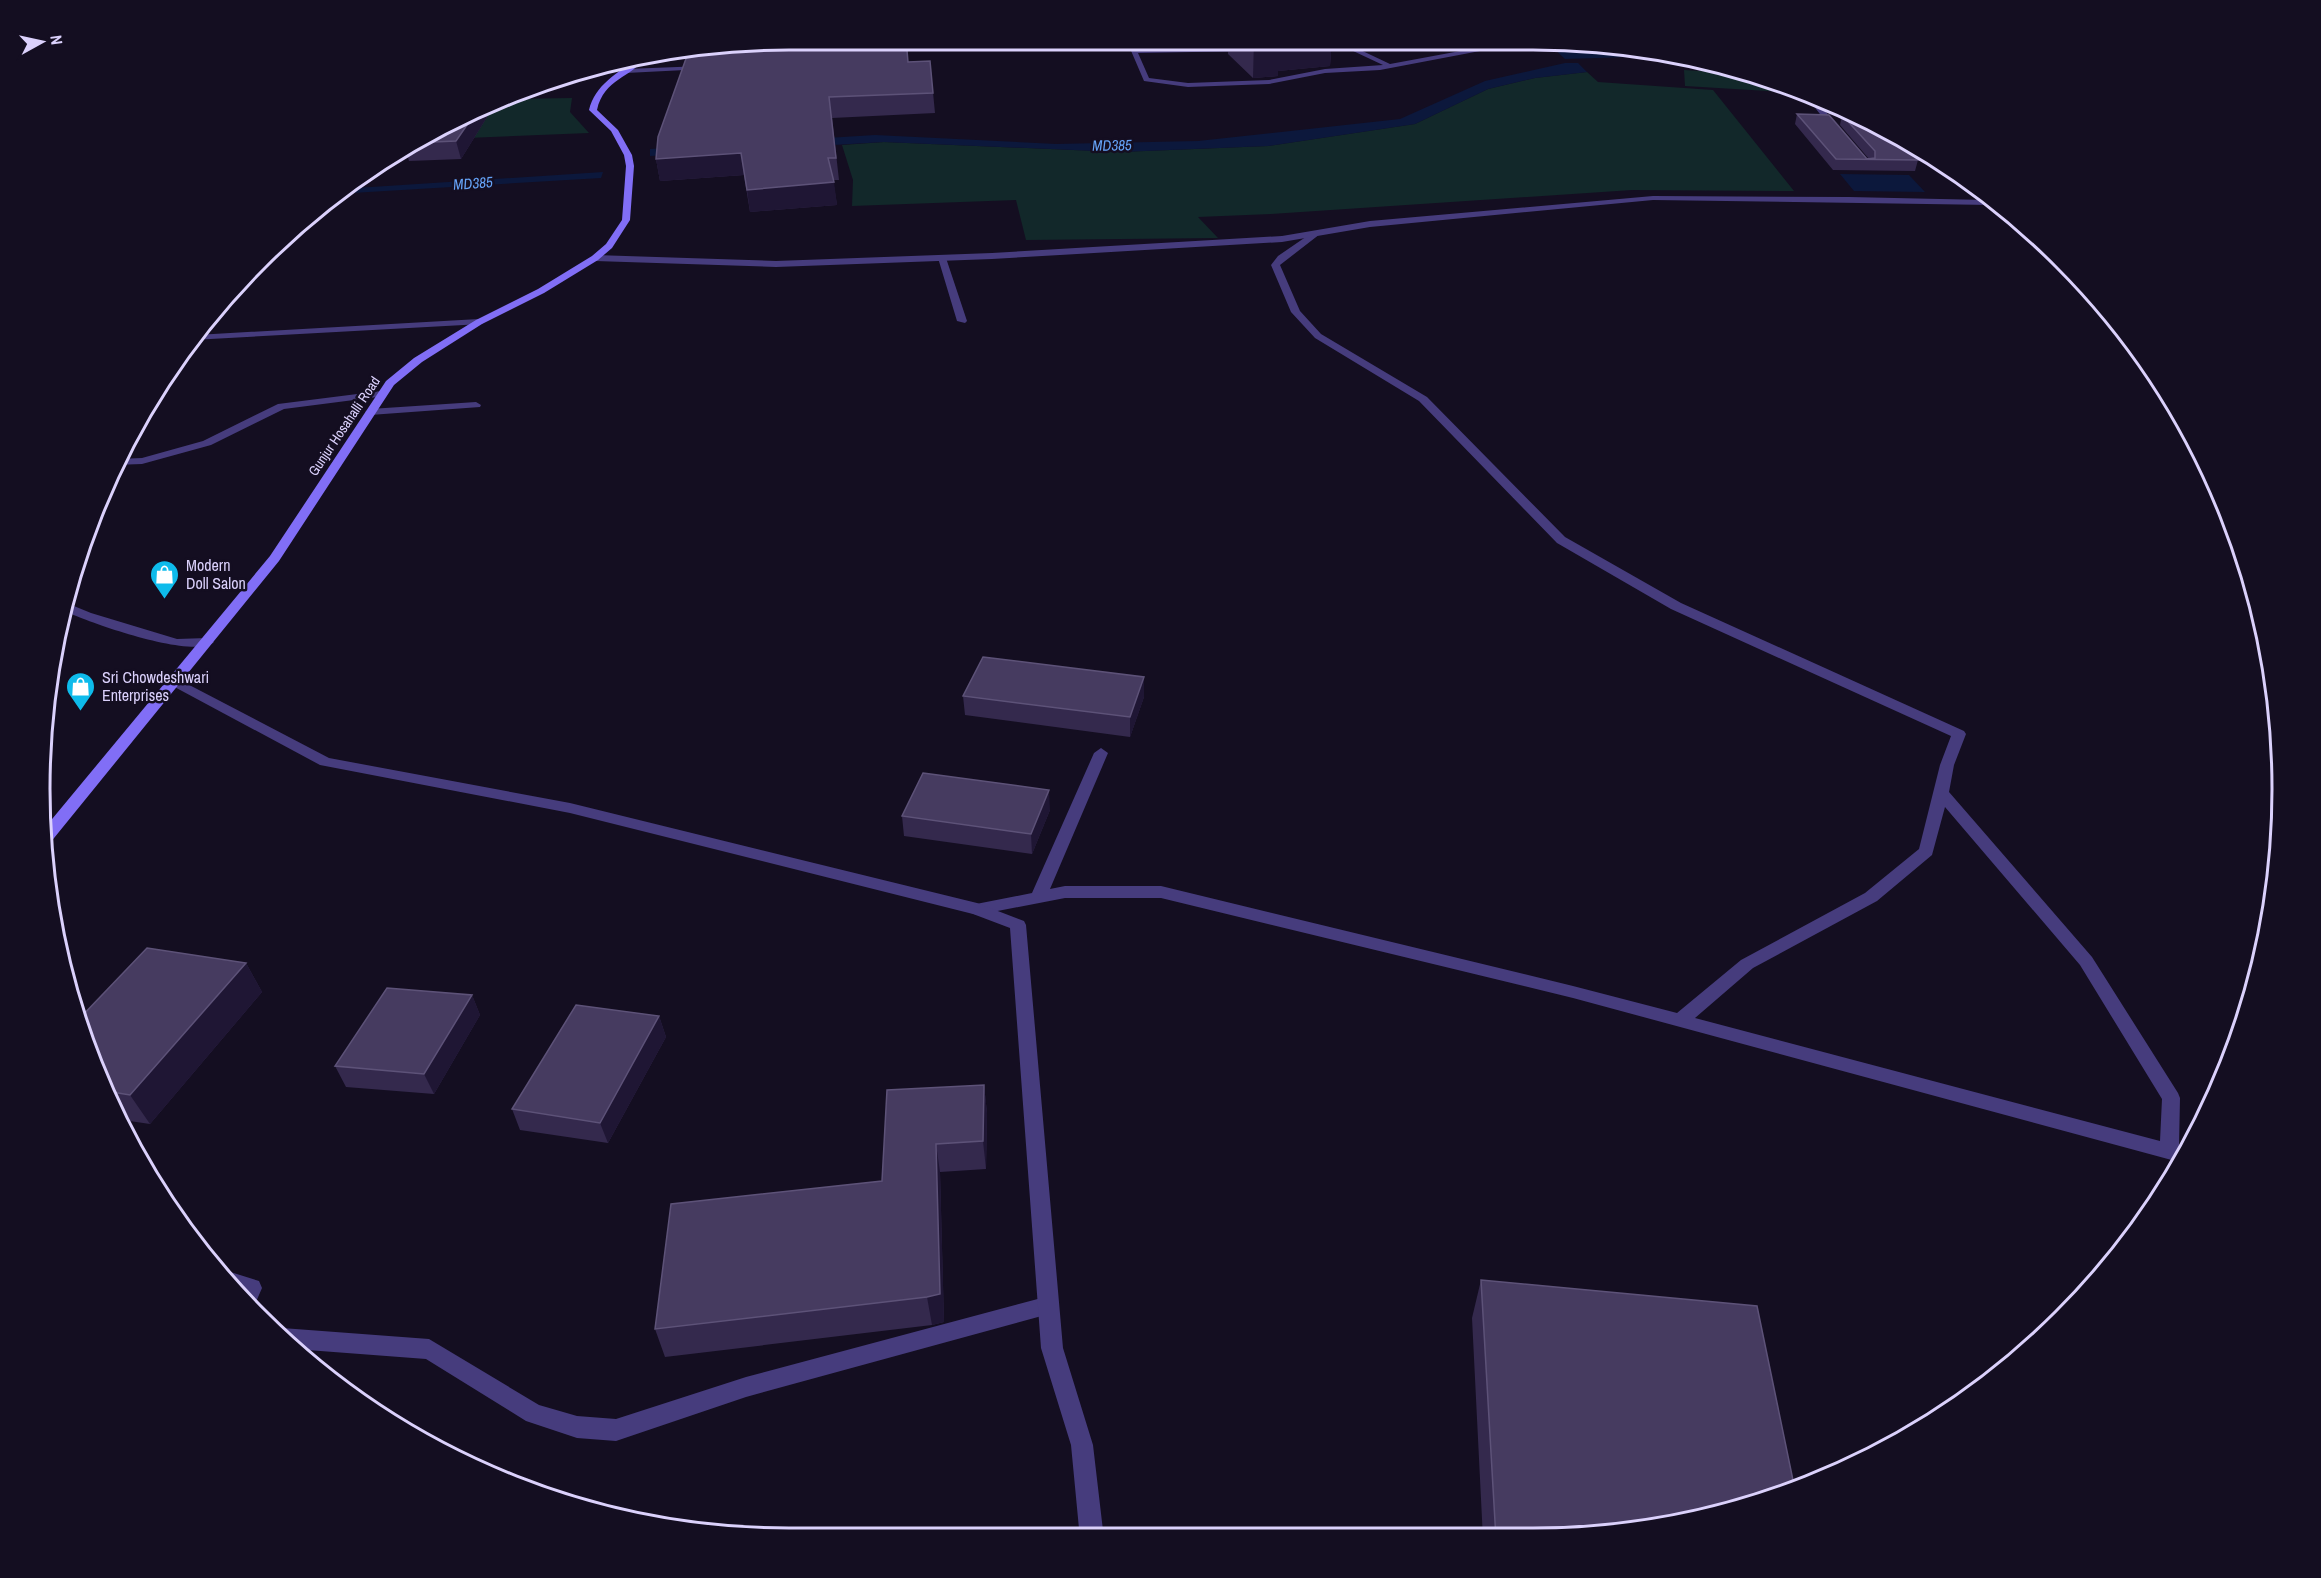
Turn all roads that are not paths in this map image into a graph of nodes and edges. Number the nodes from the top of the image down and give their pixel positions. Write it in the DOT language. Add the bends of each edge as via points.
graph roads {
  1 [pos="1197,50"];
  2 [pos="1356,50"];
  3 [pos="1478,50"];
  4 [pos="1134,51"];
  5 [pos="1389,66"];
  6 [pos="710,67"];
  7 [pos="629,68"];
  8 [pos="626,70"];
  9 [pos="1818,107"];
  10 [pos="1844,138"];
  11 [pos="1983,203"];
  12 [pos="1316,234"];
  13 [pos="595,258"];
  14 [pos="942,258"];
  15 [pos="962,321"];
  16 [pos="479,322"];
  17 [pos="203,337"];
  18 [pos="381,394"];
  19 [pos="476,405"];
  20 [pos="370,412"];
  21 [pos="126,462"];
  22 [pos="72,610"];
  23 [pos="207,642"];
  24 [pos="174,681"];
  25 [pos="1101,753"];
  26 [pos="1941,793"];
  27 [pos="51,831"];
  28 [pos="1039,896"];
  29 [pos="977,909"];
  30 [pos="1679,1021"];
  31 [pos="2176,1152"];
  32 [pos="2176,1153"];
  33 [pos="240,1285"];
  34 [pos="249,1294"];
  35 [pos="1049,1305"];
  36 [pos="295,1339"];
  37 [pos="1091,1528"];
  1 -- 4 [label="street"];
  2 -- 5 [label="street"];
  3 -- 5 [label="street"];
  4 -- 5 [label="street" via="1146,80 1188,85 1269,82 1324,71"];
  6 -- 8 [label="street"];
  7 -- 8 [label="street, Gunjur Hosahalli Road"];
  8 -- 13 [label="street, Gunjur Hosahalli Road" via="601,91 594,103 593,111 614,130 629,160 627,220"];
  9 -- 10 [label="street"];
  11 -- 12 [label="street" via="1653,198 1370,224"];
  12 -- 14 [label="street"];
  12 -- 26 [label="street" via="1275,265 1296,312 1317,336 1423,399 1561,540 1676,606 1959,734"];
  13 -- 14 [label="street" via="786,264"];
  13 -- 16 [label="street, Gunjur Hosahalli Road"];
  14 -- 15 [label="street"];
  16 -- 17 [label="street"];
  16 -- 18 [label="street, Gunjur Hosahalli Road" via="418,360"];
  18 -- 20 [label="street, Gunjur Hosahalli Road"];
  18 -- 21 [label="street" via="282,406 207,443"];
  19 -- 20 [label="street"];
  20 -- 23 [label="street, Gunjur Hosahalli Road" via="275,558"];
  22 -- 23 [label="street" via="176,644"];
  23 -- 24 [label="street, Gunjur Hosahalli Road"];
  24 -- 27 [label="street, Gunjur Hosahalli Road"];
  24 -- 29 [label="street" via="325,762 570,808"];
  25 -- 28 [label="street"];
  26 -- 30 [label="street" via="1926,851 1871,897 1747,964"];
  26 -- 31 [label="street" via="2086,961 2171,1098"];
  28 -- 29 [label="street"];
  28 -- 30 [label="street" via="1065,892 1161,892"];
  29 -- 35 [label="street" via="1018,925"];
  30 -- 32 [label="street"];
  33 -- 34 [label="street" via="252,1288"];
  35 -- 36 [label="street" via="746,1387 616,1430 577,1427 534,1414 429,1349"];
  35 -- 37 [label="street" via="1052,1348 1082,1445"];
}
